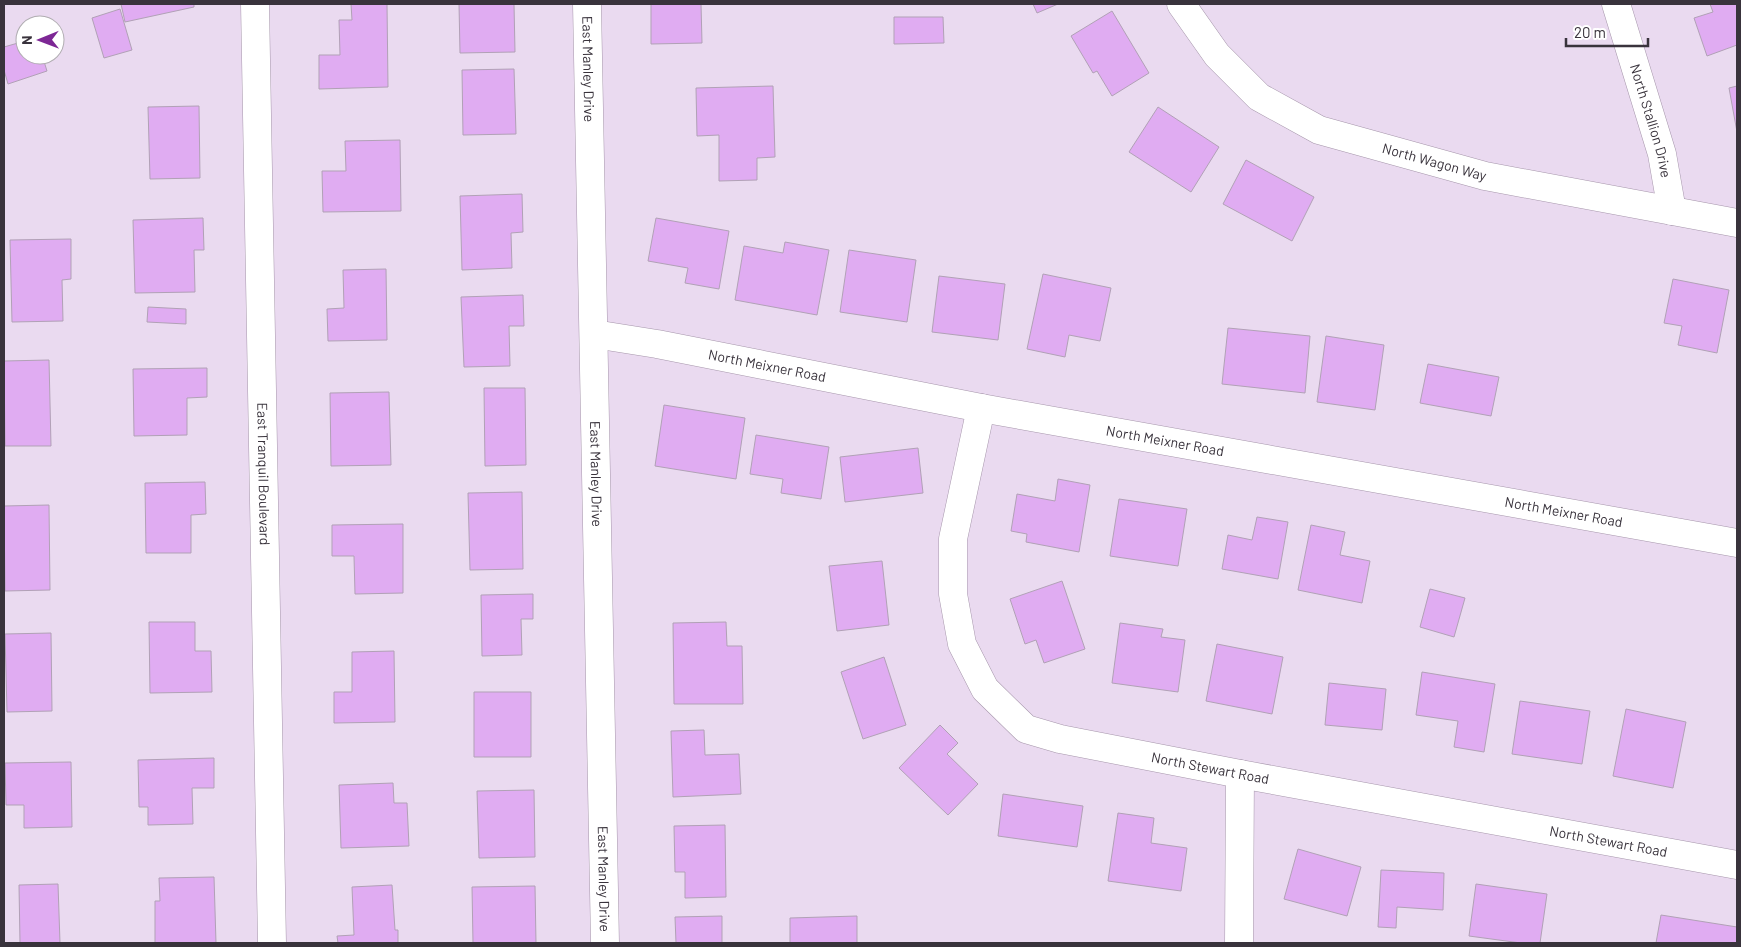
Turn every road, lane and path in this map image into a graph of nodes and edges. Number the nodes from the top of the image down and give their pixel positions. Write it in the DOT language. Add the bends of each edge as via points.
graph roads {
  1 [pos="255,4"];
  2 [pos="587,4"];
  3 [pos="1181,4"];
  4 [pos="1616,4"];
  5 [pos="1672,211"];
  6 [pos="1737,223"];
  7 [pos="594,334"];
  8 [pos="982,408"];
  9 [pos="1737,543"];
  10 [pos="1240,774"];
  11 [pos="1737,865"];
  12 [pos="272,943"];
  13 [pos="605,943"];
  14 [pos="1239,943"];
  1 -- 12 [label="street, East Tranquil Boulevard"];
  2 -- 7 [label="street, East Manley Drive"];
  3 -- 5 [label="street, North Wagon Way" via="1217,55 1259,97 1319,130 1485,176"];
  4 -- 5 [label="street, North Stallion Drive" via="1662,154"];
  5 -- 6 [label="street, North Wagon Way"];
  7 -- 8 [label="street, North Meixner Road"];
  7 -- 13 [label="street, East Manley Drive"];
  8 -- 9 [label="street, North Meixner Road"];
  8 -- 10 [label="street, North Stewart Road" via="952,539 953,594 962,644 984,689 1026,729 1060,739"];
  10 -- 11 [label="street, North Stewart Road"];
  10 -- 14 [label="street"];
}
